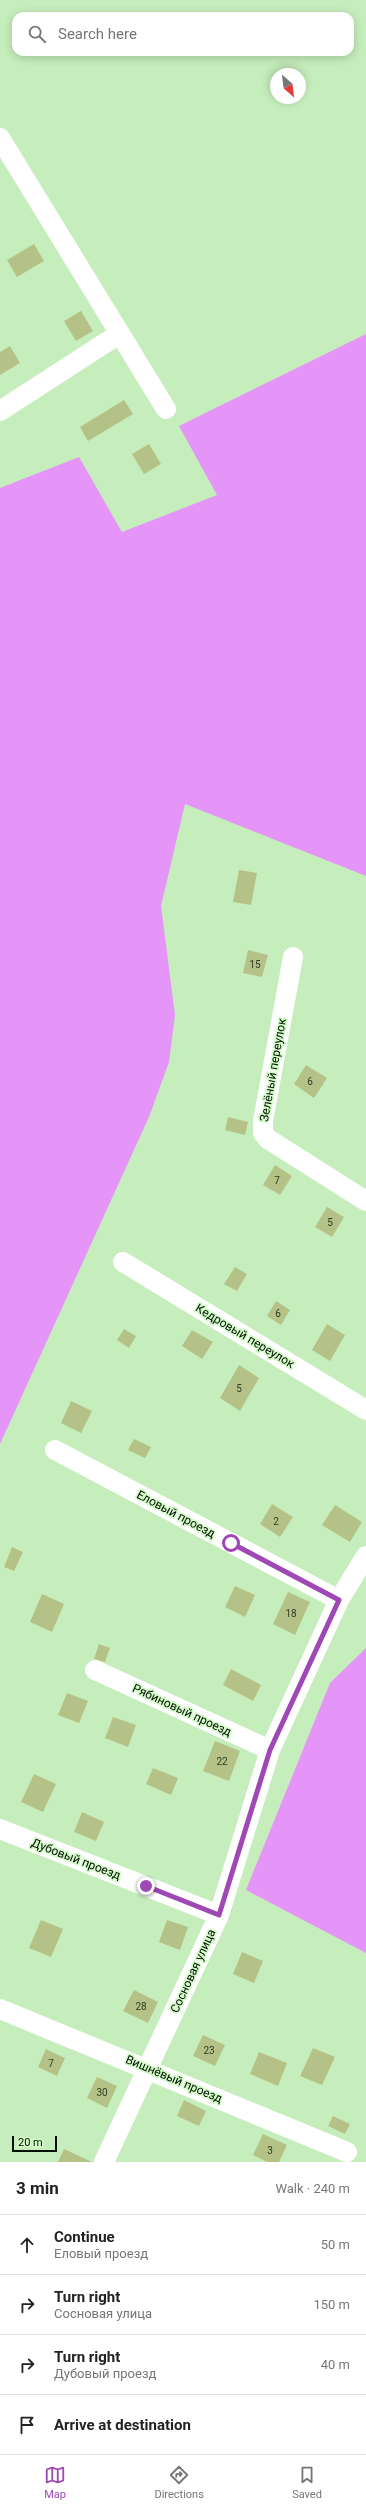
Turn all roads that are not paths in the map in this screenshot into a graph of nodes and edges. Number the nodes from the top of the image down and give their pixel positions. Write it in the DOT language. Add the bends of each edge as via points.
graph roads {
  1 [pos="0,138"];
  2 [pos="119,334"];
  3 [pos="166,409"];
  4 [pos="0,411"];
  5 [pos="292,957"];
  6 [pos="366,1201"];
  7 [pos="123,1262"];
  8 [pos="366,1410"];
  9 [pos="55,1450"];
  10 [pos="366,1556"];
  11 [pos="339,1600"];
  12 [pos="95,1670"];
  13 [pos="270,1750"];
  14 [pos="0,1829"];
  15 [pos="219,1915"];
  16 [pos="0,2009"];
  17 [pos="148,2068"];
  18 [pos="347,2152"];
  19 [pos="104,2162"];
  1 -- 2 [label="street"];
  2 -- 3 [label="street"];
  2 -- 4 [label="street"];
  5 -- 6 [label="street, Зелёный переулок" via="263,1133 268,1139"];
  7 -- 8 [label="street, Кедровый переулок"];
  9 -- 11 [label="street, Еловый проезд"];
  10 -- 11 [label="street, Сосновая улица"];
  11 -- 13 [label="street, Сосновая улица"];
  12 -- 13 [label="street, Рябиновый проезд"];
  13 -- 15 [label="street, Сосновая улица"];
  14 -- 15 [label="street, Дубовый проезд"];
  15 -- 17 [label="street, Сосновая улица"];
  16 -- 17 [label="street, Вишнёвый проезд"];
  17 -- 18 [label="street, Вишнёвый проезд"];
  17 -- 19 [label="street, Сосновая улица"];
}
